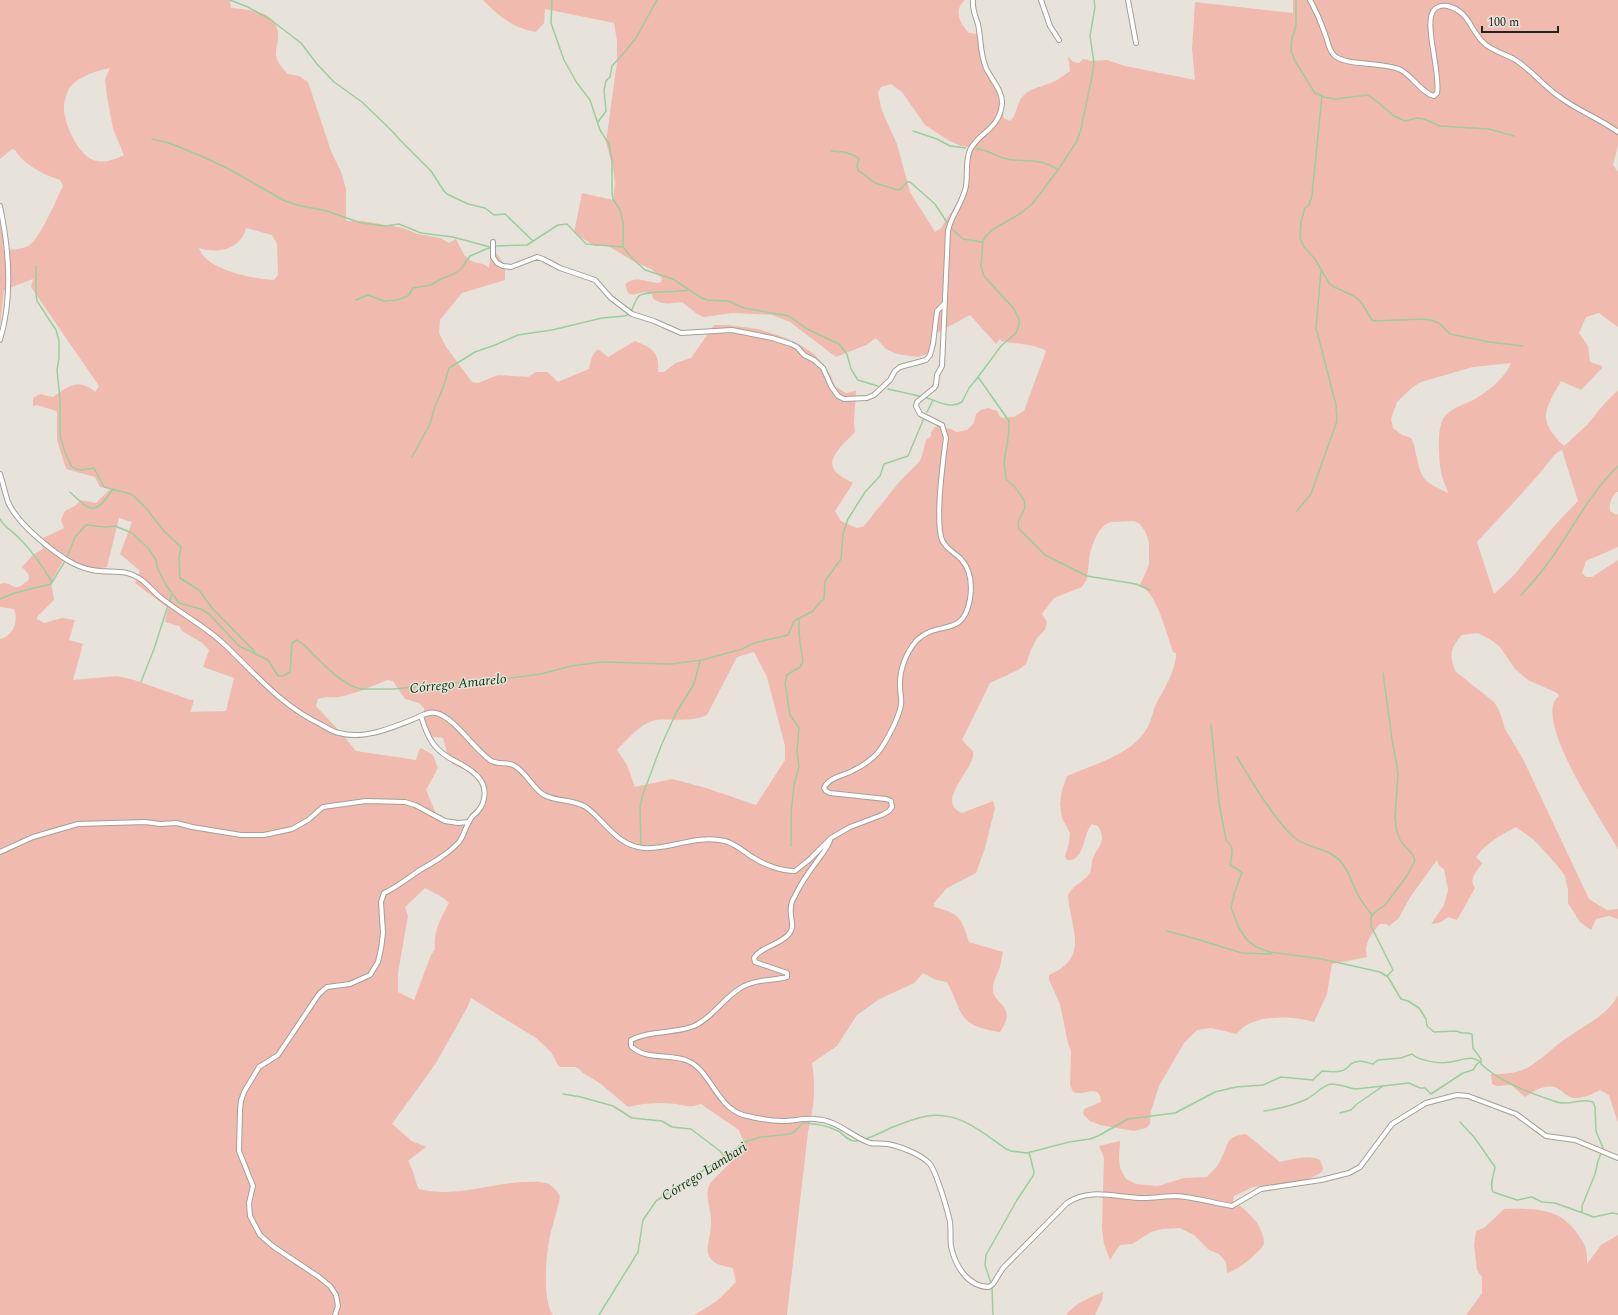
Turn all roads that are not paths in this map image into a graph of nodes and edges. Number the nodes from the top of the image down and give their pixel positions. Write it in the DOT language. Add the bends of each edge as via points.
graph roads {
  1 [pos="973,0"];
  2 [pos="1041,0"];
  3 [pos="1128,0"];
  4 [pos="1310,0"];
  5 [pos="1059,40"];
  6 [pos="1136,43"];
  7 [pos="1618,132"];
  8 [pos="0,206"];
  9 [pos="493,242"];
  10 [pos="944,304"];
  11 [pos="0,340"];
  12 [pos="0,474"];
  13 [pos="421,716"];
  14 [pos="469,822"];
  15 [pos="831,838"];
  16 [pos="0,852"];
  17 [pos="1618,1158"];
  18 [pos="335,1315"];
  1 -- 10 [label="street" via="984,61 1001,94 1002,104 998,119 970,151 966,187 948,231"];
  2 -- 5 [label="street" via="1050,26"];
  3 -- 6 [label="street"];
  4 -- 7 [label="street" via="1329,47 1337,58 1399,68 1429,95 1434,96 1437,93 1438,82 1430,18 1433,10 1439,6 1454,8 1467,17 1484,44 1514,59 1559,97"];
  8 -- 11 [label="street" via="4,228 8,296"];
  9 -- 10 [label="street" via="493,256 497,263 503,266 511,267 537,257 543,259 595,280 611,298 632,314 681,333 732,330 791,344 823,368 838,396 844,399 867,398 874,395 900,367 926,360 933,344 937,311"];
  10 -- 15 [label="street" via="942,366 936,384 916,406 920,414 942,425 945,430 939,525 946,548 962,560 967,568 971,580 970,600 960,623 927,634 909,651 900,679 900,707 881,749 864,764 836,777 824,788 830,793 886,799 891,801 892,807 882,815 850,827"];
  12 -- 13 [label="street" via="7,500 19,520 48,547 79,567 95,571 129,573 142,580 225,645 271,691 304,717 338,733 364,735"];
  13 -- 14 [label="street" via="427,736 436,748 479,778 483,786 484,804"];
  13 -- 15 [label="street" via="432,712 442,715 492,762 515,766 544,795 587,808 623,841 636,847 653,848 688,841 718,840 728,842 767,864 786,871 794,871"];
  14 -- 16 [label="street" via="445,821 411,803 366,801 322,807 308,820 292,829 264,834 241,835 177,823 78,824 33,837"];
  14 -- 18 [label="street" via="466,832 452,849 384,894 381,902 381,949 378,962 370,975 350,984 327,987 319,994 278,1055 259,1067 241,1101 239,1151 253,1186 250,1216 260,1235 269,1243 330,1286 336,1295 338,1306"];
  15 -- 17 [label="street" via="829,847 816,862 796,894 791,907 792,930 788,936 757,953 754,958 755,962 787,973 787,977 739,988 694,1026 639,1036 631,1040 631,1046 644,1054 675,1057 696,1065 724,1101 742,1115 776,1120 815,1119 832,1122 870,1143 888,1144 914,1153 929,1162 936,1175 950,1222 951,1248 964,1274 976,1285 989,1287 993,1284 1004,1268 1067,1203 1075,1198 1087,1194 1144,1198 1175,1196 1232,1206 1261,1189 1349,1173 1360,1167 1392,1124 1426,1103 1453,1095 1468,1096 1516,1114 1546,1136 1574,1140"];
}
